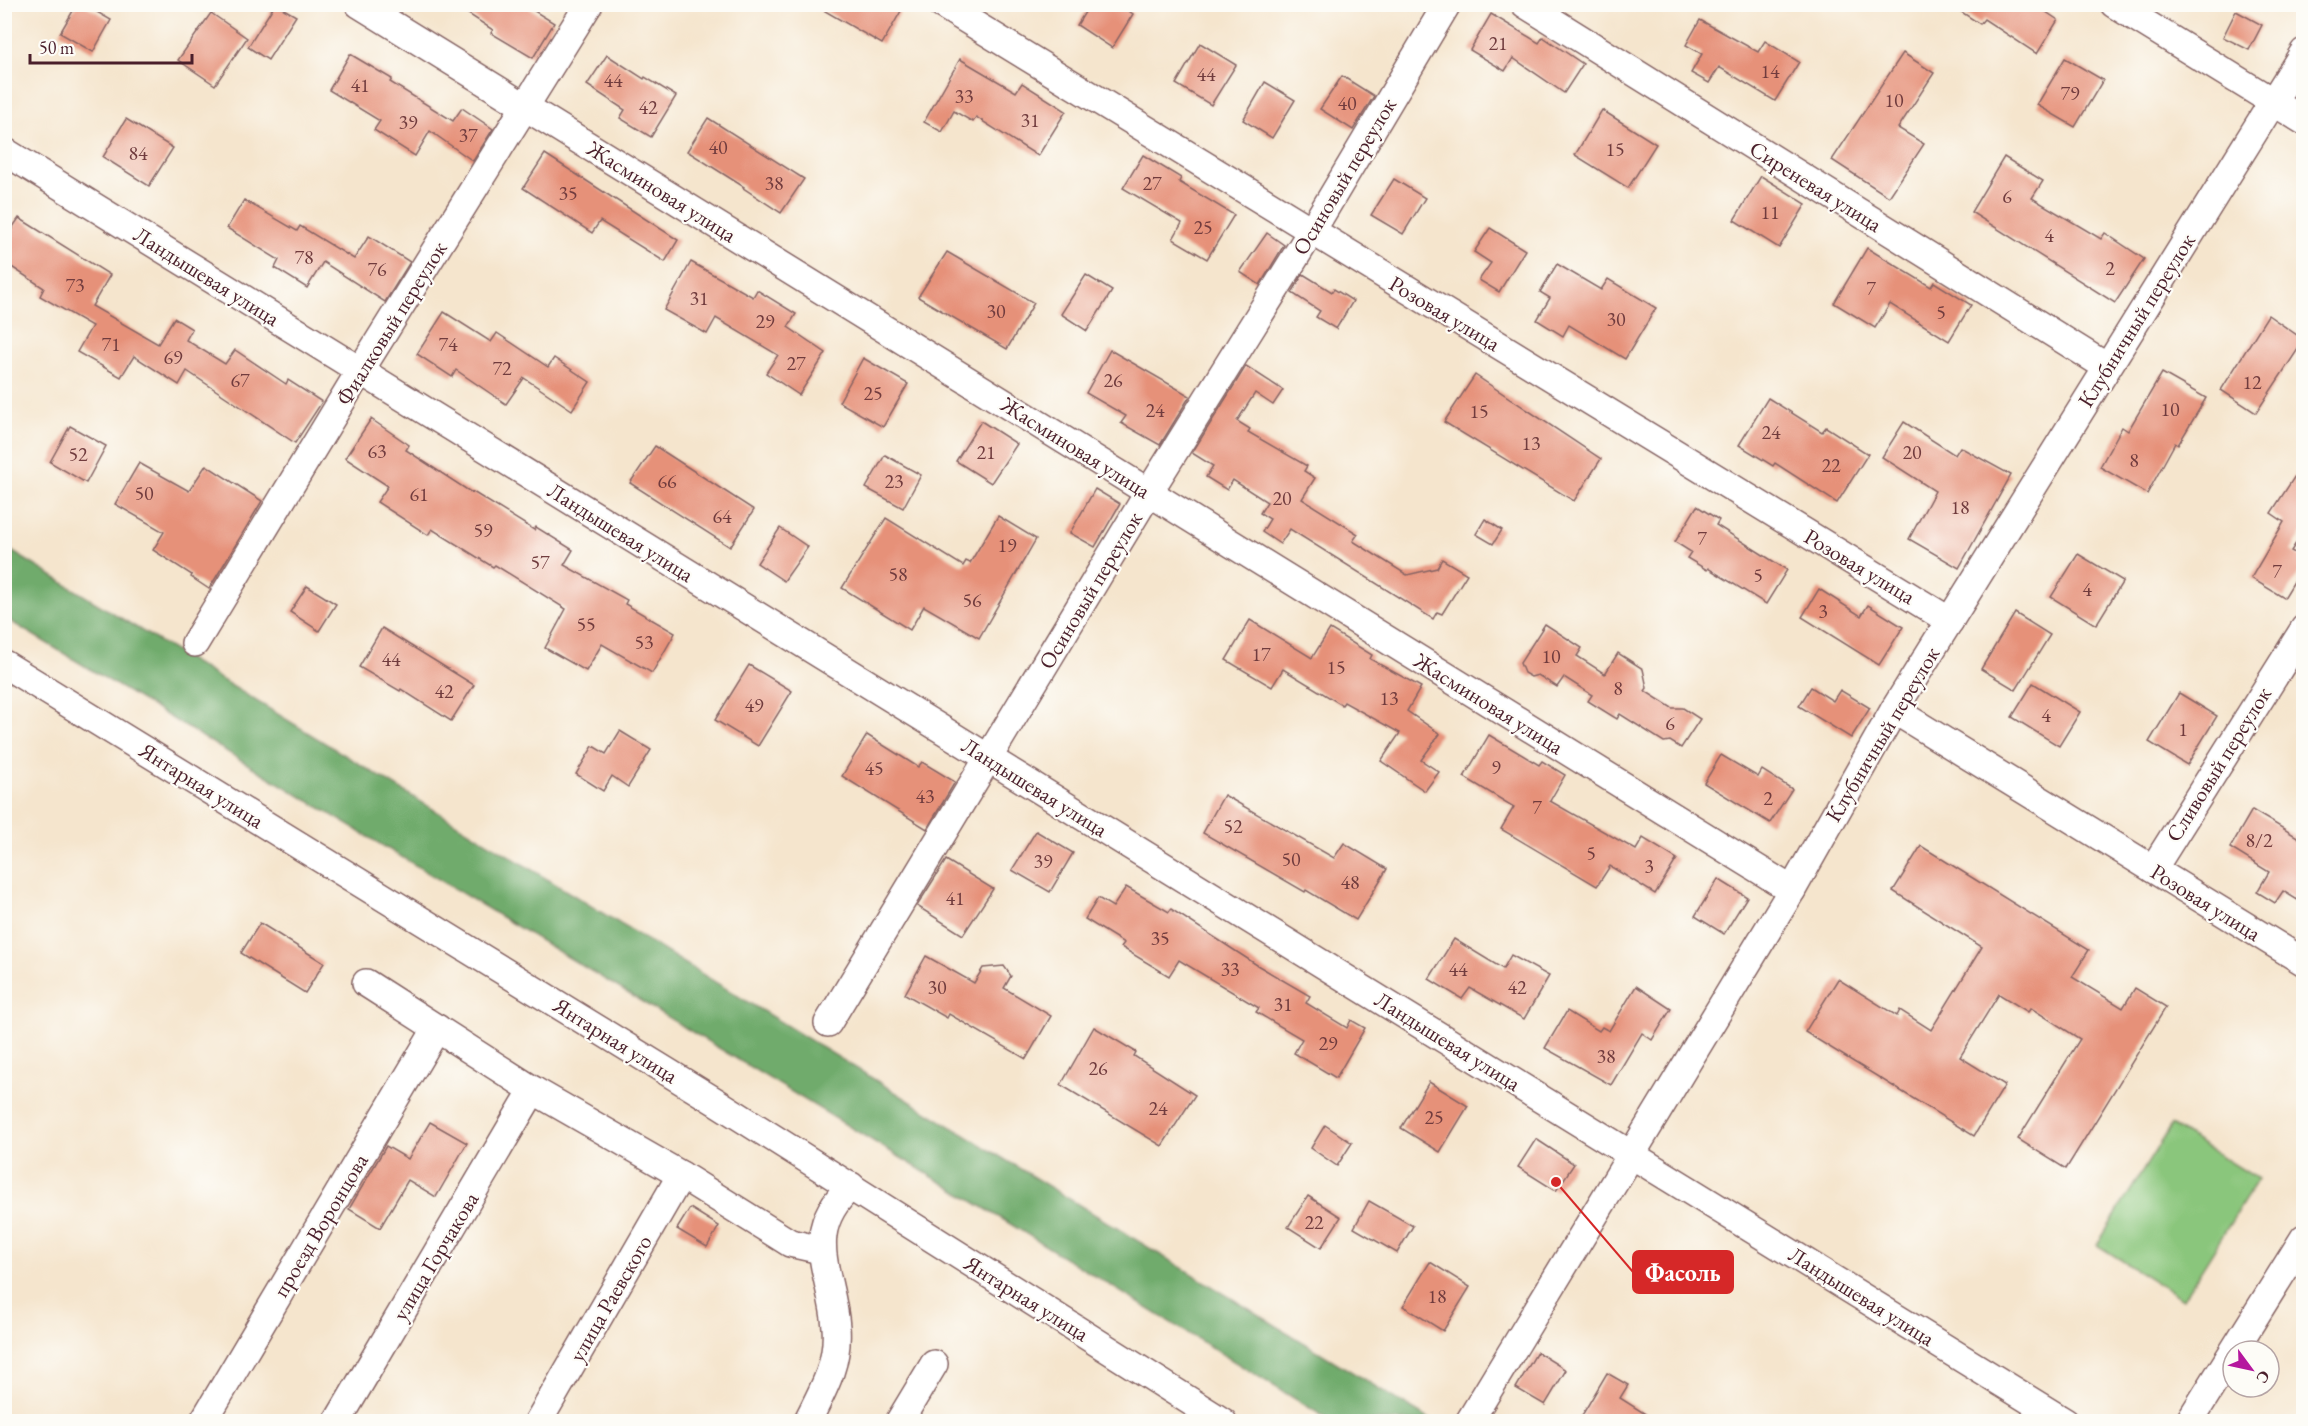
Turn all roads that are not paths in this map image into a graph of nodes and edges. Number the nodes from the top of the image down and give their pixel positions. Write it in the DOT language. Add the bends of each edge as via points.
graph roads {
  1 [pos="359,4"];
  2 [pos="589,4"];
  3 [pos="941,4"];
  4 [pos="1447,4"];
  5 [pos="1525,4"];
  6 [pos="2114,4"];
  7 [pos="2304,52"];
  8 [pos="2271,102"];
  9 [pos="526,107"];
  10 [pos="2304,121"];
  11 [pos="4,151"];
  12 [pos="1311,232"];
  13 [pos="2107,367"];
  14 [pos="360,371"];
  15 [pos="1149,492"];
  16 [pos="1950,621"];
  17 [pos="2304,629"];
  18 [pos="195,643"];
  19 [pos="4,664"];
  20 [pos="1894,710"];
  21 [pos="989,759"];
  22 [pos="2152,868"];
  23 [pos="1792,890"];
  24 [pos="2304,962"];
  25 [pos="366,983"];
  26 [pos="828,1023"];
  27 [pos="437,1028"];
  28 [pos="533,1090"];
  29 [pos="1632,1154"];
  30 [pos="681,1175"];
  31 [pos="851,1186"];
  32 [pos="2304,1238"];
  33 [pos="821,1250"];
  34 [pos="934,1364"];
  35 [pos="203,1422"];
  36 [pos="337,1422"];
  37 [pos="538,1422"];
  38 [pos="807,1422"];
  39 [pos="900,1422"];
  40 [pos="1223,1422"];
  41 [pos="1469,1422"];
  42 [pos="2065,1422"];
  43 [pos="2189,1422"];
  1 -- 9 [label="street, Жасминовая улица"];
  2 -- 9 [label="street, Фиалковый переулок"];
  3 -- 12 [label="street, Розовая улица"];
  4 -- 12 [label="street, Осиновый переулок"];
  5 -- 13 [label="street, Сиреневая улица"];
  6 -- 8 [label="street"];
  7 -- 8 [label="street, Клубничный переулок"];
  8 -- 10 [label="street"];
  8 -- 13 [label="street, Клубничный переулок"];
  9 -- 14 [label="street, Фиалковый переулок"];
  9 -- 15 [label="street, Жасминовая улица"];
  11 -- 14 [label="street, Ландышевая улица"];
  12 -- 15 [label="street, Осиновый переулок"];
  12 -- 16 [label="street, Розовая улица"];
  13 -- 16 [label="street, Клубничный переулок"];
  14 -- 18 [label="street, Фиалковый переулок"];
  14 -- 21 [label="street, Ландышевая улица"];
  15 -- 21 [label="street, Осиновый переулок"];
  15 -- 23 [label="street, Жасминовая улица"];
  16 -- 20 [label="street, Клубничный переулок"];
  17 -- 22 [label="street, Сливовый переулок"];
  19 -- 31 [label="street, Янтарная улица"];
  20 -- 22 [label="street, Розовая улица"];
  20 -- 23 [label="street, Клубничный переулок"];
  21 -- 26 [label="street, Осиновый переулок"];
  21 -- 29 [label="street, Ландышевая улица"];
  22 -- 24 [label="street, Розовая улица"];
  23 -- 29 [label="street, Клубничный переулок"];
  25 -- 27 [label="street"];
  27 -- 28 [label="street"];
  27 -- 35 [label="street, проезд Воронцова"];
  28 -- 30 [label="street"];
  28 -- 36 [label="street, улица Горчакова"];
  29 -- 41 [label="street, Клубничный переулок"];
  29 -- 42 [label="street, Ландышевая улица"];
  30 -- 33 [label="street" via="790,1243"];
  30 -- 37 [label="street, улица Раевского"];
  31 -- 33 [label="street" via="828,1213"];
  31 -- 40 [label="street, Янтарная улица"];
  32 -- 43 [label="street"];
  33 -- 38 [label="street" via="836,1328 831,1374"];
  34 -- 39 [label="street"];
}
